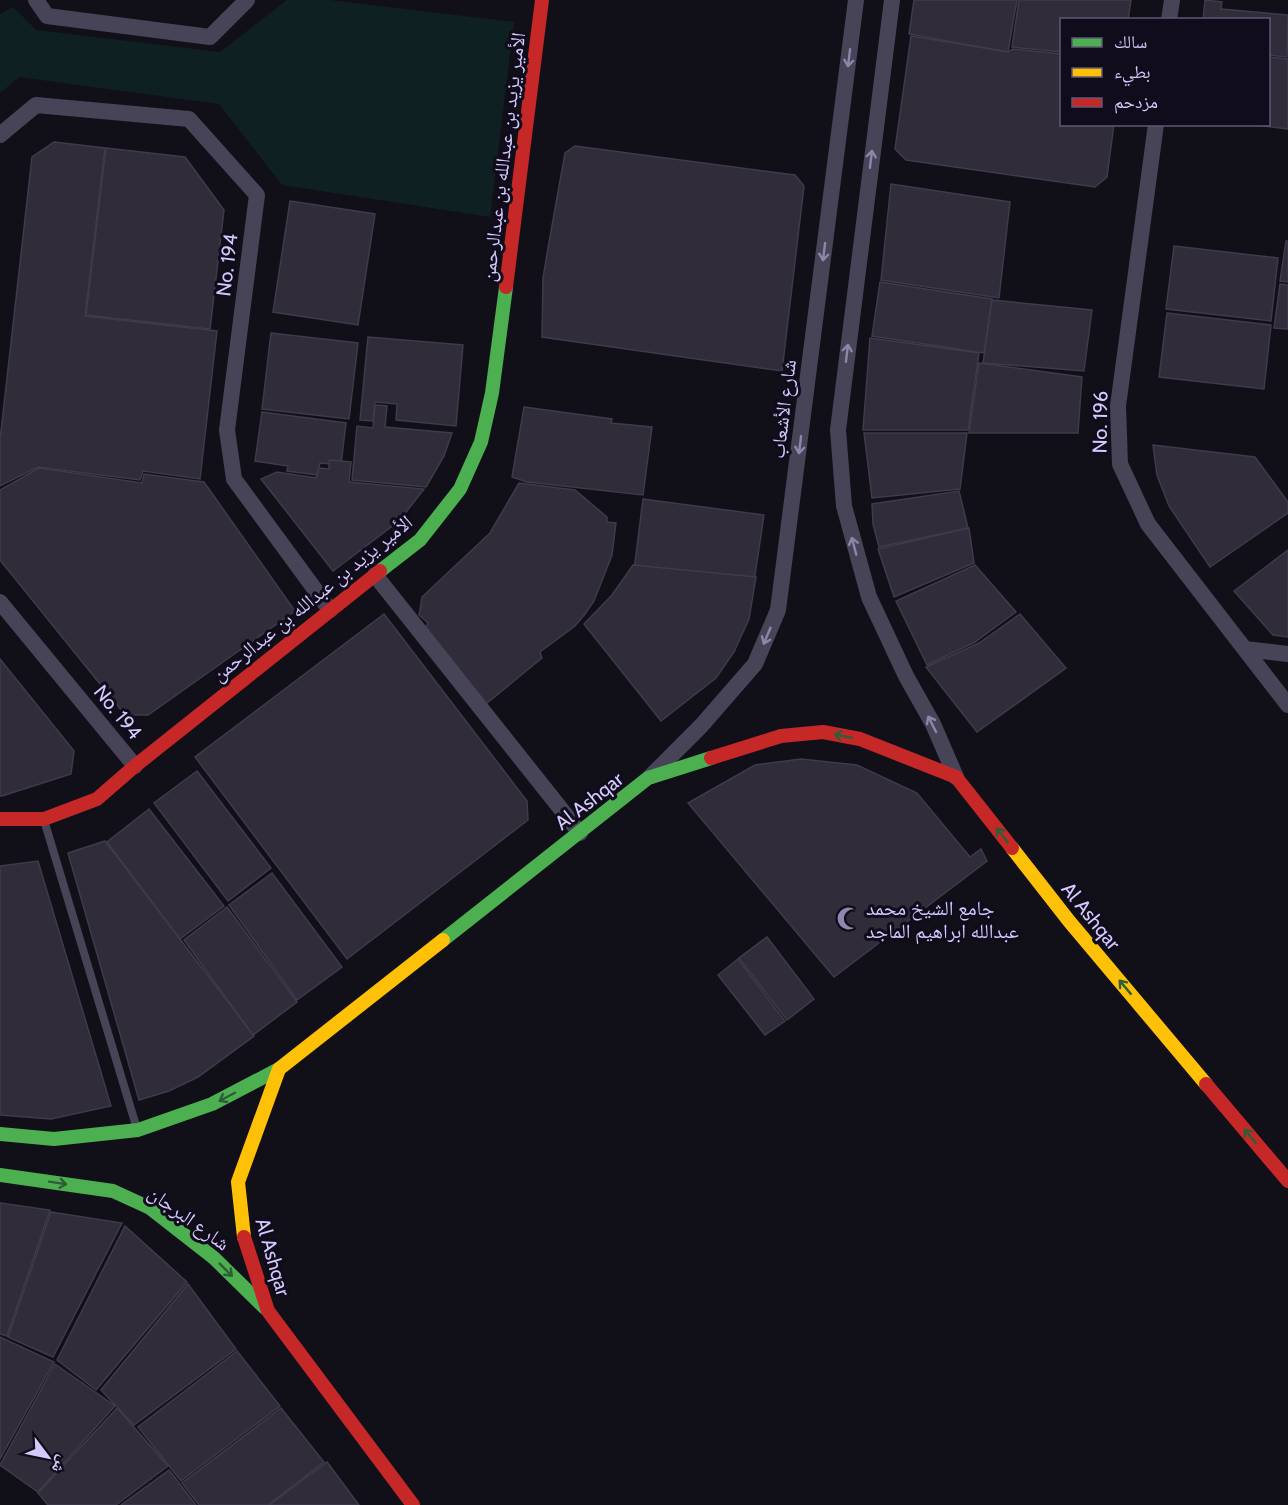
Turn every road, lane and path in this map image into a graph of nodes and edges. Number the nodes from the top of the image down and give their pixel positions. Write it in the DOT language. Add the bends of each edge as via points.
graph roads {
  1 [pos="36,0"];
  2 [pos="248,0"];
  3 [pos="542,0"];
  4 [pos="856,0"];
  5 [pos="892,0"];
  6 [pos="1172,0"];
  7 [pos="1169,18"];
  8 [pos="1156,126"];
  9 [pos="0,135"];
  10 [pos="375,576"];
  11 [pos="0,602"];
  12 [pos="330,610"];
  13 [pos="1245,649"];
  14 [pos="1288,654"];
  15 [pos="1288,705"];
  16 [pos="135,766"];
  17 [pos="956,777"];
  18 [pos="648,778"];
  19 [pos="0,819"];
  20 [pos="44,819"];
  21 [pos="580,832"];
  22 [pos="279,1069"];
  23 [pos="138,1130"];
  24 [pos="0,1134"];
  25 [pos="0,1175"];
  26 [pos="1288,1181"];
  27 [pos="268,1311"];
  28 [pos="413,1505"];
  1 -- 2 [label="street" via="47,16 210,37"];
  3 -- 10 [label="street, الأمير يزيد بن عبدالله بن عبدالرحمن" via="492,393 481,442 460,489 420,540"];
  4 -- 18 [label="street, شارع الأشعاب, one-way" via="778,610 755,664 701,726"];
  17 -- 5 [label="street, one-way" via="869,597 844,506 838,430"];
  6 -- 7 [label="street"];
  8 -- 13 [label="street, No. 196" via="1118,406 1120,465 1148,524"];
  9 -- 12 [label="street, No. 194" via="36,105 189,119 257,195 226,430 234,479"];
  10 -- 12 [label="street, الأمير يزيد بن عبدالله بن عبدالرحمن"];
  10 -- 21 [label="street"];
  11 -- 16 [label="street, No. 194"];
  12 -- 16 [label="street, الأمير يزيد بن عبدالله بن عبدالرحمن"];
  13 -- 14 [label="street"];
  13 -- 15 [label="street, No. 196"];
  16 -- 20 [label="street, الأمير يزيد بن عبدالله بن عبدالرحمن" via="97,799"];
  17 -- 18 [label="street, Al Ashqar, one-way" via="860,739 823,732 781,736"];
  26 -- 17 [label="street, Al Ashqar, one-way" via="1069,921"];
  18 -- 21 [label="street, Al Ashqar"];
  19 -- 20 [label="street, الأمير يزيد بن عبدالله بن عبدالرحمن"];
  20 -- 23 [label="lane"];
  21 -- 22 [label="street, Al Ashqar"];
  22 -- 23 [label="street, one-way" via="212,1104"];
  22 -- 27 [label="street, Al Ashqar" via="238,1182 242,1231"];
  23 -- 24 [label="street" via="54,1139"];
  25 -- 27 [label="street, شارع البرجان, one-way" via="112,1191 150,1208 214,1258"];
  27 -- 28 [label="street, Al Ashqar"];
}
